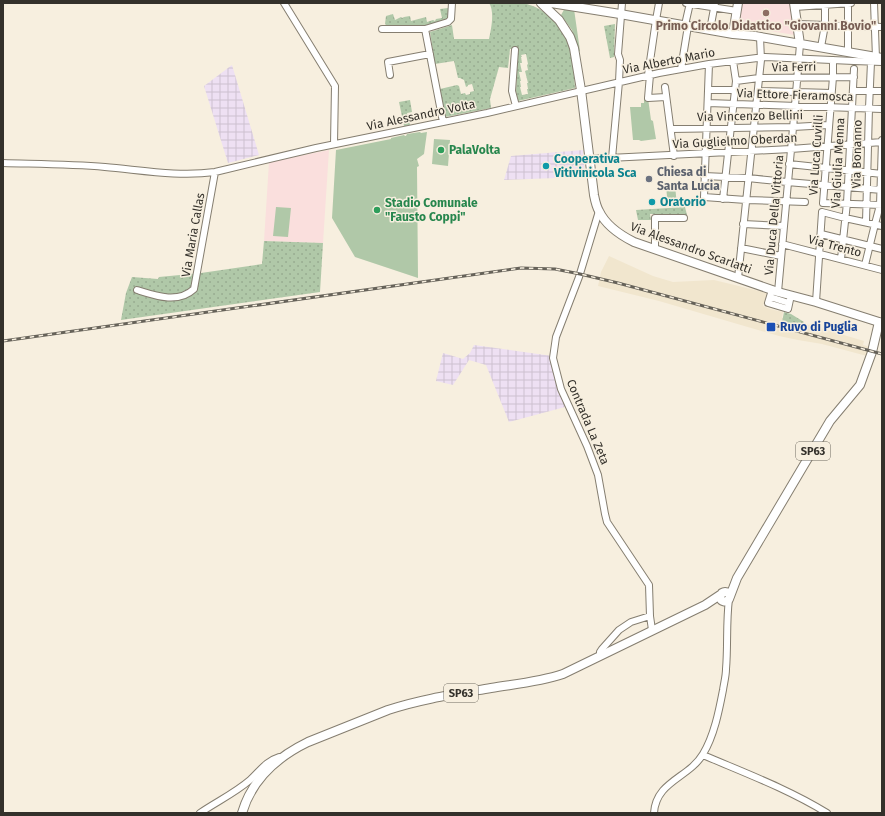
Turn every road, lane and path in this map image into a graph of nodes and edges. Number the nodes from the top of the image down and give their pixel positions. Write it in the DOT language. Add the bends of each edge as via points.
graph roads {
  1 [pos="284,3"];
  2 [pos="452,3"];
  3 [pos="541,3"];
  4 [pos="551,3"];
  5 [pos="622,3"];
  6 [pos="659,3"];
  7 [pos="688,3"];
  8 [pos="848,3"];
  9 [pos="851,3"];
  10 [pos="874,3"];
  11 [pos="825,4"];
  12 [pos="566,5"];
  13 [pos="715,5"];
  14 [pos="795,5"];
  15 [pos="738,7"];
  16 [pos="620,14"];
  17 [pos="559,20"];
  18 [pos="656,20"];
  19 [pos="798,24"];
  20 [pos="825,25"];
  21 [pos="687,26"];
  22 [pos="848,26"];
  23 [pos="875,26"];
  24 [pos="882,27"];
  25 [pos="382,29"];
  26 [pos="425,29"];
  27 [pos="710,30"];
  28 [pos="733,34"];
  29 [pos="758,37"];
  30 [pos="800,44"];
  31 [pos="821,47"];
  32 [pos="515,50"];
  33 [pos="848,52"];
  34 [pos="430,54"];
  35 [pos="761,57"];
  36 [pos="798,58"];
  37 [pos="833,60"];
  38 [pos="876,60"];
  39 [pos="733,61"];
  40 [pos="710,64"];
  41 [pos="681,69"];
  42 [pos="854,69"];
  43 [pos="390,75"];
  44 [pos="649,75"];
  45 [pos="833,77"];
  46 [pos="854,77"];
  47 [pos="759,78"];
  48 [pos="797,78"];
  49 [pos="736,81"];
  50 [pos="619,82"];
  51 [pos="665,87"];
  52 [pos="581,90"];
  53 [pos="708,90"];
  54 [pos="735,90"];
  55 [pos="758,91"];
  56 [pos="853,91"];
  57 [pos="869,91"];
  58 [pos="882,91"];
  59 [pos="796,92"];
  60 [pos="831,93"];
  61 [pos="666,97"];
  62 [pos="708,103"];
  63 [pos="733,104"];
  64 [pos="756,104"];
  65 [pos="516,106"];
  66 [pos="795,106"];
  67 [pos="830,106"];
  68 [pos="852,108"];
  69 [pos="869,108"];
  70 [pos="882,108"];
  71 [pos="443,122"];
  72 [pos="829,126"];
  73 [pos="793,127"];
  74 [pos="707,128"];
  75 [pos="730,128"];
  76 [pos="754,128"];
  77 [pos="671,129"];
  78 [pos="882,141"];
  79 [pos="334,144"];
  80 [pos="868,144"];
  81 [pos="850,145"];
  82 [pos="827,146"];
  83 [pos="790,149"];
  84 [pos="751,151"];
  85 [pos="728,152"];
  86 [pos="705,154"];
  87 [pos="674,156"];
  88 [pos="612,158"];
  89 [pos="589,160"];
  90 [pos="3,163"];
  91 [pos="789,164"];
  92 [pos="826,168"];
  93 [pos="849,170"];
  94 [pos="215,172"];
  95 [pos="868,172"];
  96 [pos="882,174"];
  97 [pos="704,176"];
  98 [pos="725,177"];
  99 [pos="748,178"];
  100 [pos="787,182"];
  101 [pos="825,185"];
  102 [pos="847,187"];
  103 [pos="867,188"];
  104 [pos="881,190"];
  105 [pos="723,199"];
  106 [pos="746,200"];
  107 [pos="786,201"];
  108 [pos="805,202"];
  109 [pos="847,203"];
  110 [pos="867,205"];
  111 [pos="881,205"];
  112 [pos="599,211"];
  113 [pos="684,218"];
  114 [pos="846,218"];
  115 [pos="866,222"];
  116 [pos="744,224"];
  117 [pos="875,224"];
  118 [pos="784,226"];
  119 [pos="882,226"];
  120 [pos="821,234"];
  121 [pos="842,239"];
  122 [pos="782,244"];
  123 [pos="870,246"];
  124 [pos="741,248"];
  125 [pos="655,249"];
  126 [pos="882,249"];
  127 [pos="820,253"];
  128 [pos="781,256"];
  129 [pos="840,259"];
  130 [pos="865,265"];
  131 [pos="882,270"];
  132 [pos="738,278"];
  133 [pos="137,290"];
  134 [pos="773,293"];
  135 [pos="790,299"];
  136 [pos="816,302"];
  137 [pos="881,321"];
  138 [pos="724,597"];
  139 [pos="650,616"];
  140 [pos="652,630"];
  141 [pos="600,656"];
  142 [pos="703,755"];
  143 [pos="252,783"];
  144 [pos="200,813"];
  145 [pos="242,813"];
  146 [pos="654,813"];
  147 [pos="827,813"];
  1 -- 79 [label="street" via="335,86"];
  2 -- 26 [label="street" via="451,19 448,22"];
  3 -- 17 [label="main road, Via Alessandro Scarlatti"];
  4 -- 12 [label="main road"];
  5 -- 16 [label="street"];
  6 -- 18 [label="street"];
  7 -- 13 [label="street"];
  7 -- 21 [label="street"];
  8 -- 9 [label="street"];
  8 -- 11 [label="street"];
  8 -- 22 [label="street"];
  10 -- 23 [label="street, Via Bonanno"];
  11 -- 14 [label="street"];
  11 -- 20 [label="street"];
  12 -- 16 [label="main road"];
  12 -- 17 [label="main road" via="560,9"];
  13 -- 15 [label="street"];
  13 -- 27 [label="street"];
  14 -- 19 [label="main road"];
  15 -- 28 [label="main road"];
  16 -- 18 [label="main road"];
  16 -- 50 [label="street"];
  17 -- 52 [label="main road, Via Alessandro Scarlatti" via="574,48"];
  18 -- 21 [label="main road"];
  18 -- 44 [label="street"];
  19 -- 20 [label="street"];
  19 -- 30 [label="main road"];
  20 -- 22 [label="street"];
  20 -- 31 [label="street"];
  21 -- 27 [label="main road"];
  21 -- 41 [label="street"];
  22 -- 23 [label="street"];
  22 -- 33 [label="street"];
  23 -- 24 [label="street"];
  23 -- 38 [label="street, Via Bonanno"];
  25 -- 26 [label="street"];
  26 -- 34 [label="street"];
  27 -- 28 [label="main road"];
  28 -- 29 [label="main road"];
  29 -- 30 [label="main road"];
  29 -- 35 [label="street"];
  30 -- 31 [label="main road"];
  30 -- 36 [label="street, Via Duca Della Vittoria"];
  31 -- 33 [label="main road"];
  32 -- 65 [label="street" via="512,91"];
  33 -- 38 [label="main road"];
  34 -- 43 [label="street" via="388,62"];
  34 -- 71 [label="street"];
  35 -- 36 [label="street, Via Alberto Mario"];
  35 -- 39 [label="street, Via Alberto Mario"];
  35 -- 47 [label="street"];
  36 -- 37 [label="street, Via Alberto Mario"];
  36 -- 48 [label="street, Via Duca Della Vittoria"];
  37 -- 38 [label="street, Via Alberto Mario"];
  37 -- 45 [label="street, Via Luca Cuvilli"];
  38 -- 57 [label="street, Via Bonanno"];
  39 -- 40 [label="street, Via Alberto Mario"];
  39 -- 49 [label="street"];
  40 -- 41 [label="street, Via Alberto Mario"];
  40 -- 53 [label="street"];
  41 -- 44 [label="street, Via Alberto Mario"];
  42 -- 46 [label="street, Via Giulia Menna"];
  44 -- 50 [label="street, Via Alberto Mario"];
  44 -- 61 [label="street" via="648,98"];
  45 -- 46 [label="street, Via Ferri"];
  45 -- 48 [label="street, Via Ferri"];
  45 -- 60 [label="street, Via Luca Cuvilli"];
  46 -- 56 [label="street, Via Giulia Menna"];
  47 -- 48 [label="street, Via Ferri"];
  47 -- 49 [label="street, Via Ferri"];
  47 -- 55 [label="street"];
  48 -- 59 [label="street, Via Duca Della Vittoria"];
  49 -- 54 [label="street"];
  50 -- 52 [label="street, Via Alberto Mario"];
  50 -- 88 [label="street"];
  51 -- 61 [label="street"];
  52 -- 65 [label="street, Via Alessandro Volta"];
  52 -- 89 [label="main road, Via Alessandro Scarlatti"];
  53 -- 54 [label="street"];
  53 -- 62 [label="street"];
  54 -- 63 [label="street"];
  55 -- 59 [label="street"];
  55 -- 64 [label="street"];
  56 -- 57 [label="street"];
  56 -- 68 [label="street, Via Giulia Menna"];
  57 -- 58 [label="street"];
  57 -- 69 [label="street, Via Bonanno"];
  59 -- 60 [label="street"];
  59 -- 66 [label="street, Via Duca Della Vittoria"];
  60 -- 67 [label="street, Via Luca Cuvilli"];
  61 -- 77 [label="street"];
  62 -- 63 [label="street, Via Ettore Fieramosca"];
  62 -- 74 [label="street"];
  63 -- 64 [label="street, Via Ettore Fieramosca"];
  63 -- 75 [label="street"];
  64 -- 66 [label="street, Via Ettore Fieramosca"];
  64 -- 76 [label="street"];
  65 -- 71 [label="street, Via Alessandro Volta"];
  66 -- 67 [label="street, Via Ettore Fieramosca"];
  66 -- 73 [label="street, Via Duca Della Vittoria"];
  67 -- 68 [label="street, Via Ettore Fieramosca"];
  67 -- 72 [label="street, Via Luca Cuvilli"];
  68 -- 69 [label="street, Via Ettore Fieramosca"];
  68 -- 81 [label="street, Via Giulia Menna"];
  69 -- 70 [label="street, Via Ettore Fieramosca"];
  69 -- 80 [label="street, Via Bonanno"];
  71 -- 79 [label="street, Via Alessandro Volta"];
  72 -- 73 [label="street, Via Vincenzo Bellini"];
  72 -- 82 [label="street, Via Luca Cuvilli"];
  73 -- 76 [label="street, Via Vincenzo Bellini"];
  73 -- 83 [label="street, Via Duca Della Vittoria"];
  74 -- 75 [label="street, Via Vincenzo Bellini"];
  74 -- 77 [label="street, Via Vincenzo Bellini"];
  74 -- 86 [label="street"];
  75 -- 76 [label="street, Via Vincenzo Bellini"];
  75 -- 85 [label="street"];
  76 -- 84 [label="street"];
  77 -- 87 [label="street"];
  78 -- 80 [label="street, Via Guglielmo Oberdan"];
  78 -- 96 [label="street"];
  79 -- 94 [label="street, Via Alessandro Volta"];
  80 -- 81 [label="street, Via Guglielmo Oberdan"];
  80 -- 95 [label="street, Via Bonanno"];
  81 -- 82 [label="street, Via Guglielmo Oberdan"];
  81 -- 93 [label="street, Via Giulia Menna"];
  82 -- 83 [label="street, Via Guglielmo Oberdan"];
  82 -- 92 [label="street, Via Luca Cuvilli"];
  83 -- 84 [label="street, Via Guglielmo Oberdan"];
  83 -- 91 [label="street, Via Duca Della Vittoria"];
  84 -- 85 [label="street, Via Guglielmo Oberdan"];
  84 -- 99 [label="street"];
  85 -- 86 [label="street, Via Guglielmo Oberdan"];
  85 -- 98 [label="street"];
  86 -- 87 [label="street, Via Guglielmo Oberdan"];
  86 -- 97 [label="street"];
  87 -- 88 [label="street, Via Guglielmo Oberdan"];
  88 -- 89 [label="street, Via Guglielmo Oberdan"];
  89 -- 112 [label="main road, Via Alessandro Scarlatti"];
  90 -- 94 [label="street, Via Alessandro Volta" via="80,165 171,174"];
  91 -- 92 [label="street"];
  91 -- 100 [label="street, Via Duca Della Vittoria"];
  92 -- 93 [label="street"];
  92 -- 101 [label="street, Via Luca Cuvilli"];
  93 -- 95 [label="street"];
  93 -- 102 [label="street, Via Giulia Menna"];
  94 -- 133 [label="street, Via Maria Callas" via="194,289 176,298"];
  95 -- 96 [label="street"];
  95 -- 103 [label="street, Via Bonanno"];
  96 -- 104 [label="street"];
  97 -- 98 [label="street"];
  97 -- 105 [label="street" via="704,197"];
  98 -- 99 [label="street"];
  98 -- 105 [label="street"];
  99 -- 100 [label="street"];
  99 -- 106 [label="street"];
  100 -- 101 [label="street"];
  100 -- 107 [label="street, Via Duca Della Vittoria"];
  101 -- 102 [label="street"];
  101 -- 109 [label="street, Via Luca Cuvilli" via="824,203"];
  102 -- 103 [label="street"];
  102 -- 109 [label="street, Via Giulia Menna"];
  103 -- 104 [label="street"];
  103 -- 110 [label="street, Via Bonanno"];
  104 -- 111 [label="street"];
  105 -- 106 [label="street"];
  106 -- 107 [label="street"];
  106 -- 116 [label="street"];
  107 -- 108 [label="street"];
  107 -- 118 [label="street, Via Duca Della Vittoria"];
  109 -- 110 [label="street"];
  109 -- 114 [label="street, Via Giulia Menna"];
  110 -- 111 [label="street"];
  110 -- 115 [label="street, Via Bonanno"];
  111 -- 117 [label="street"];
  112 -- 125 [label="main road, Via Alessandro Scarlatti" via="608,225 619,234"];
  112 -- 139 [label="street, Contrada La Zeta" via="579,277 556,337 553,358 561,389 598,474 607,522 649,585"];
  113 -- 125 [label="street" via="654,218"];
  114 -- 115 [label="street"];
  114 -- 120 [label="street, Via Luca Cuvilli" via="822,212"];
  114 -- 121 [label="street, Via Giulia Menna"];
  115 -- 117 [label="street"];
  116 -- 118 [label="street"];
  116 -- 124 [label="street"];
  117 -- 119 [label="street"];
  117 -- 123 [label="street"];
  118 -- 122 [label="street, Via Duca Della Vittoria"];
  120 -- 121 [label="street"];
  120 -- 127 [label="street, Via Luca Cuvilli"];
  121 -- 123 [label="street"];
  121 -- 129 [label="street, Via Giulia Menna"];
  122 -- 127 [label="street, Via Trento"];
  122 -- 128 [label="street, Via Duca Della Vittoria"];
  123 -- 126 [label="street"];
  123 -- 130 [label="street"];
  124 -- 128 [label="street"];
  124 -- 132 [label="street"];
  125 -- 132 [label="main road, Via Alessandro Scarlatti"];
  127 -- 129 [label="street, Via Trento"];
  127 -- 136 [label="street, Via Luca Cuvilli"];
  128 -- 134 [label="street, Via Duca Della Vittoria"];
  129 -- 130 [label="street, Via Trento"];
  130 -- 131 [label="street, Via Trento"];
  132 -- 134 [label="main road, Via Alessandro Scarlatti"];
  134 -- 135 [label="main road, Via Alessandro Scarlatti"];
  134 -- 135 [label="street" via="768,303 788,309"];
  135 -- 136 [label="main road, Via Alessandro Scarlatti"];
  136 -- 137 [label="main road, Via Alessandro Scarlatti"];
  137 -- 138 [label="main road, SP63" via="860,385 830,421"];
  138 -- 140 [label="main road, SP63"];
  138 -- 142 [label="street" via="728,613 726,670 719,712"];
  139 -- 140 [label="street, Contrada La Zeta"];
  139 -- 141 [label="street" via="631,622 619,630 602,649"];
  140 -- 141 [label="main road, SP63"];
  141 -- 143 [label="main road, SP63" via="549,679 462,693 388,710 296,747"];
  142 -- 146 [label="street" via="661,792"];
  142 -- 147 [label="street" via="790,792"];
  143 -- 144 [label="street"];
  143 -- 145 [label="main road, SP63"];
}
